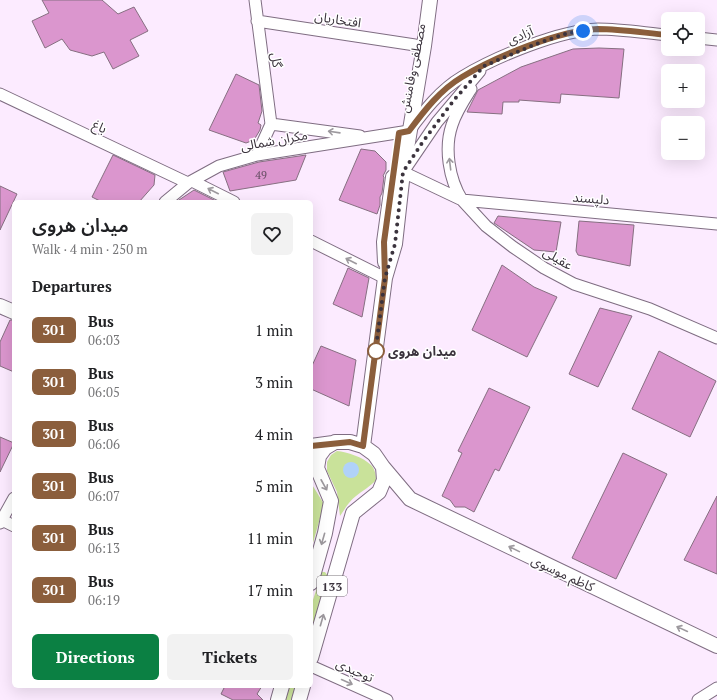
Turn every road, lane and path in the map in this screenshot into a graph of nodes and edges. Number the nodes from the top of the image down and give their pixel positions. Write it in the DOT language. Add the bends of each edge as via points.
graph roads {
  1 [pos="255,0"];
  2 [pos="426,0"];
  3 [pos="430,0"];
  4 [pos="257,21"];
  5 [pos="661,34"];
  6 [pos="705,39"];
  7 [pos="717,40"];
  8 [pos="415,45"];
  9 [pos="484,66"];
  10 [pos="417,88"];
  11 [pos="0,94"];
  12 [pos="422,114"];
  13 [pos="271,124"];
  14 [pos="404,132"];
  15 [pos="372,138"];
  16 [pos="257,155"];
  17 [pos="403,172"];
  18 [pos="190,182"];
  19 [pos="168,200"];
  20 [pos="230,200"];
  21 [pos="462,200"];
  22 [pos="717,224"];
  23 [pos="313,242"];
  24 [pos="385,278"];
  25 [pos="0,306"];
  26 [pos="12,311"];
  27 [pos="717,338"];
  28 [pos="335,442"];
  29 [pos="313,446"];
  30 [pos="363,446"];
  31 [pos="314,465"];
  32 [pos="383,467"];
  33 [pos="12,501"];
  34 [pos="0,521"];
  35 [pos="12,525"];
  36 [pos="313,576"];
  37 [pos="717,646"];
  38 [pos="313,651"];
  39 [pos="313,667"];
  40 [pos="281,688"];
  41 [pos="302,688"];
  42 [pos="717,688"];
  43 [pos="278,700"];
  44 [pos="299,700"];
  45 [pos="387,700"];
  46 [pos="698,700"];
  1 -- 4 [label="street, گل"];
  2 -- 8 [label="main road, مصطفی وفامنش"];
  3 -- 10 [label="main road, مصطفی وفامنش"];
  4 -- 8 [label="street, افتخاریان"];
  4 -- 13 [label="street, گل"];
  5 -- 9 [label="street, آزادی" via="598,29 568,33"];
  6 -- 7 [label="street"];
  8 -- 14 [label="main road, مصطفی وفامنش"];
  9 -- 12 [label="street, آزادی" via="461,77 442,92"];
  9 -- 17 [label="street" via="437,122"];
  21 -- 9 [label="street, one-way" via="452,181 448,141 459,108"];
  10 -- 12 [label="street" via="418,105"];
  10 -- 14 [label="main road, مصطفی وفامنش"];
  11 -- 18 [label="street, باغ"];
  12 -- 14 [label="street, آزادی"];
  15 -- 13 [label="street, one-way"];
  13 -- 16 [label="street"];
  14 -- 15 [label="street, مکران شمالی"];
  14 -- 17 [label="main road, مصطفی وفامنش"];
  14 -- 24 [label="main road, مصطفی وفامنش" via="384,242"];
  15 -- 16 [label="street, مکران شمالی"];
  16 -- 18 [label="street, مکران شمالی" via="219,166"];
  17 -- 21 [label="street, عقیلی"];
  17 -- 24 [label="main road, مصطفی وفامنش" via="395,244"];
  18 -- 19 [label="street, مکران شمالی"];
  20 -- 18 [label="street, باغ, one-way"];
  21 -- 22 [label="street, دلپسند"];
  21 -- 27 [label="street, عقیلی" via="486,226 544,268 574,284 650,309"];
  24 -- 23 [label="street, one-way"];
  24 -- 30 [label="main road, مصطفی وفامنش"];
  25 -- 26 [label="main road"];
  28 -- 29 [label="main road"];
  28 -- 30 [label="main road" via="350,442"];
  28 -- 31 [label="main road" via="325,448"];
  30 -- 32 [label="main road" via="374,454"];
  31 -- 36 [label="main road, 133, one-way" via="331,501 327,527"];
  37 -- 32 [label="main road, کاظم موسوی, one-way" via="410,500"];
  38 -- 32 [label="main road, 133, one-way" via="353,513 379,492 384,480"];
  33 -- 34 [label="street"];
  34 -- 35 [label="street"];
  39 -- 45 [label="street, توحیدی, one-way"];
  40 -- 43 [label="main road"];
  41 -- 44 [label="main road"];
  42 -- 46 [label="street"];
}
